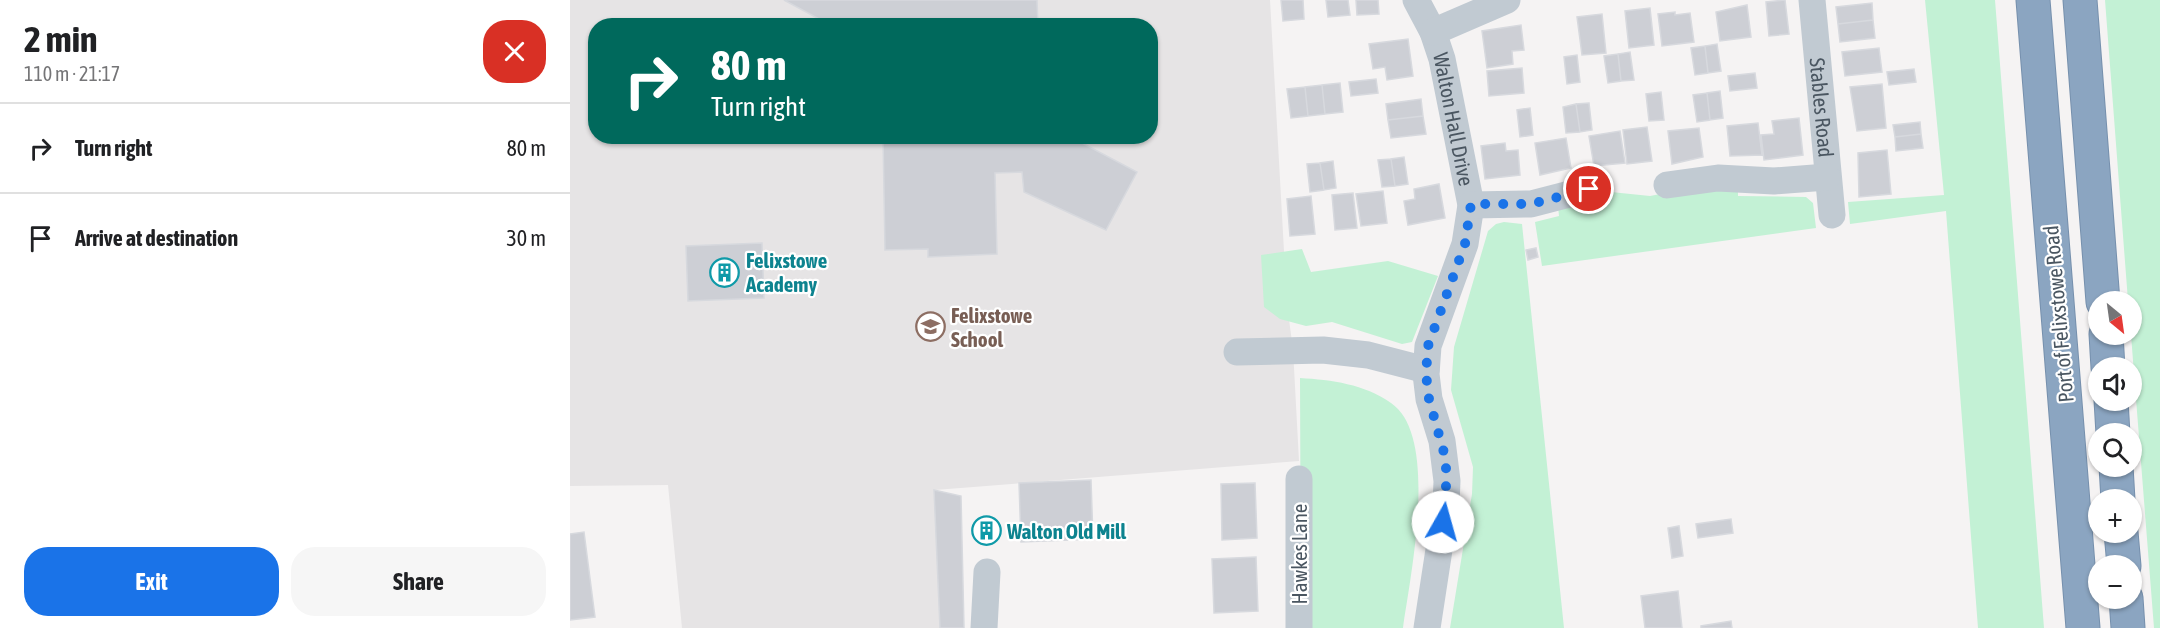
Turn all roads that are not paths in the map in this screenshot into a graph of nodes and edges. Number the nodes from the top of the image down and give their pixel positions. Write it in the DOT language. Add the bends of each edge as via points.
graph roads {
  1 [pos="1416,0"];
  2 [pos="1508,0"];
  3 [pos="1812,0"];
  4 [pos="2033,0"];
  5 [pos="2080,0"];
  6 [pos="1433,32"];
  7 [pos="1827,177"];
  8 [pos="1667,185"];
  9 [pos="1589,189"];
  10 [pos="1471,204"];
  11 [pos="1832,215"];
  12 [pos="2102,291"];
  13 [pos="1238,352"];
  14 [pos="1426,370"];
  15 [pos="1299,479"];
  16 [pos="987,572"];
  17 [pos="2127,609"];
  18 [pos="984,628"];
  19 [pos="1299,628"];
  20 [pos="1427,628"];
  21 [pos="2084,628"];
  22 [pos="2128,628"];
  1 -- 6 [label="street, Walton Hall Drive"];
  2 -- 6 [label="street"];
  3 -- 7 [label="street, Stables Road"];
  4 -- 21 [label="highway, Port of Felixstowe Road"];
  5 -- 12 [label="highway"];
  6 -- 10 [label="street, Walton Hall Drive"];
  7 -- 8 [label="street" via="1774,181 1718,178"];
  7 -- 11 [label="street, Stables Road"];
  9 -- 10 [label="street" via="1531,204"];
  10 -- 14 [label="street, Walton Hall Drive" via="1465,244 1428,346"];
  13 -- 14 [label="street" via="1323,350"];
  14 -- 20 [label="street, Walton Hall Drive" via="1447,481"];
  15 -- 19 [label="street, Hawkes Lane"];
  16 -- 18 [label="street"];
  17 -- 22 [label="highway"];
}
